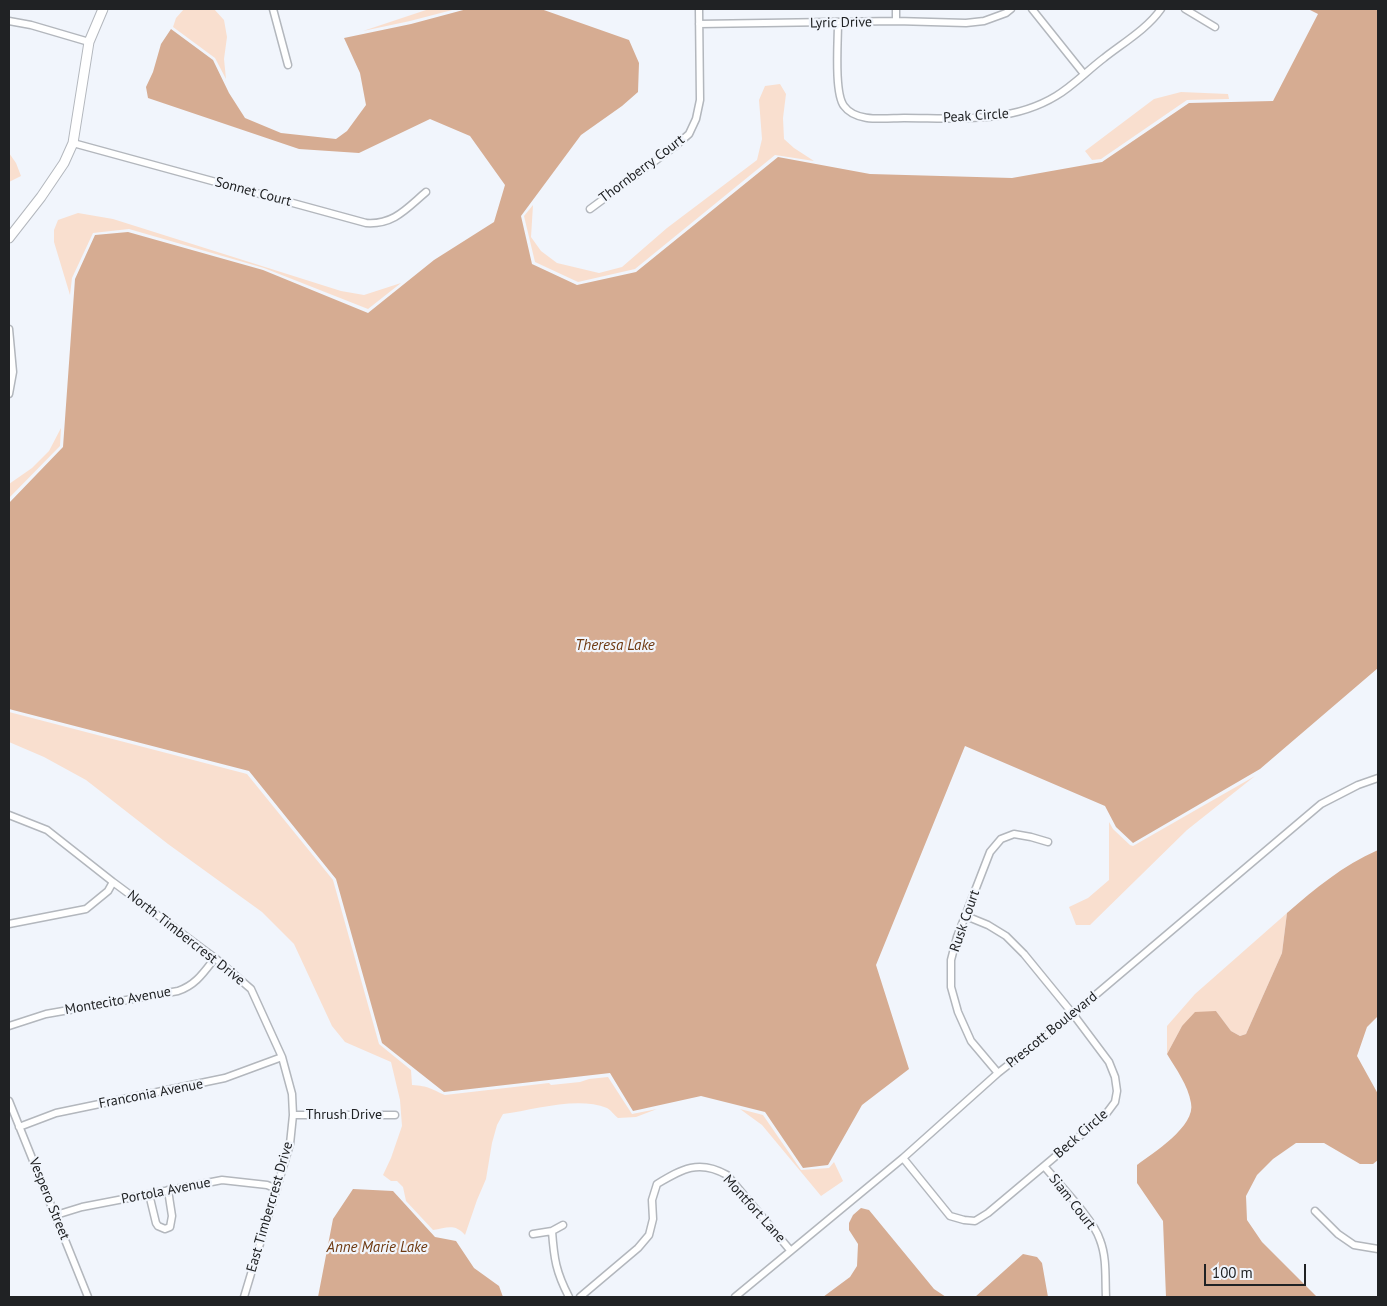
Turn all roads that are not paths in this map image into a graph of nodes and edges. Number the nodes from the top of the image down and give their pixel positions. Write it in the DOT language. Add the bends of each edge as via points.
graph roads {
  1 [pos="103,9"];
  2 [pos="273,9"];
  3 [pos="699,9"];
  4 [pos="896,9"];
  5 [pos="1011,9"];
  6 [pos="1032,9"];
  7 [pos="1161,9"];
  8 [pos="1185,9"];
  9 [pos="896,21"];
  10 [pos="9,22"];
  11 [pos="838,23"];
  12 [pos="699,24"];
  13 [pos="1215,27"];
  14 [pos="89,42"];
  15 [pos="288,65"];
  16 [pos="1084,74"];
  17 [pos="73,143"];
  18 [pos="426,192"];
  19 [pos="590,208"];
  20 [pos="9,238"];
  21 [pos="9,329"];
  22 [pos="9,394"];
  23 [pos="1378,778"];
  24 [pos="9,815"];
  25 [pos="1048,842"];
  26 [pos="113,882"];
  27 [pos="966,916"];
  28 [pos="9,924"];
  29 [pos="215,958"];
  30 [pos="1073,1014"];
  31 [pos="9,1026"];
  32 [pos="282,1057"];
  33 [pos="998,1073"];
  34 [pos="9,1101"];
  35 [pos="293,1115"];
  36 [pos="394,1115"];
  37 [pos="19,1127"];
  38 [pos="903,1158"];
  39 [pos="1044,1166"];
  40 [pos="276,1189"];
  41 [pos="168,1190"];
  42 [pos="149,1194"];
  43 [pos="1315,1211"];
  44 [pos="56,1215"];
  45 [pos="563,1225"];
  46 [pos="552,1231"];
  47 [pos="533,1234"];
  48 [pos="1378,1249"];
  49 [pos="790,1250"];
  50 [pos="88,1297"];
  51 [pos="244,1297"];
  52 [pos="569,1297"];
  53 [pos="580,1297"];
  54 [pos="735,1297"];
  55 [pos="1106,1297"];
  1 -- 14 [label="street"];
  2 -- 15 [label="street"];
  3 -- 12 [label="street, Thornberry Court"];
  4 -- 9 [label="street"];
  5 -- 9 [label="street, Lyric Drive" via="966,23"];
  6 -- 16 [label="street"];
  7 -- 16 [label="street, Peak Circle" via="1139,32"];
  8 -- 13 [label="street"];
  9 -- 11 [label="street, Lyric Drive"];
  10 -- 14 [label="street"];
  11 -- 12 [label="street, Lyric Drive"];
  11 -- 16 [label="street, Peak Circle" via="838,90 843,106 855,116 997,117 1042,104"];
  12 -- 19 [label="street, Thornberry Court" via="700,100 689,134"];
  14 -- 17 [label="street"];
  17 -- 18 [label="street, Sonnet Court" via="366,223 375,224 396,217"];
  17 -- 20 [label="street" via="56,177"];
  21 -- 22 [label="street" via="13,372"];
  23 -- 30 [label="street, Prescott Boulevard" via="1321,804"];
  24 -- 26 [label="street, North Timbercrest Drive" via="46,830"];
  25 -- 27 [label="street, Rusk Court" via="1014,834 1001,839 990,852"];
  26 -- 28 [label="street" via="108,891 86,909"];
  26 -- 29 [label="street, North Timbercrest Drive"];
  27 -- 30 [label="street, Beck Circle" via="1006,936"];
  27 -- 33 [label="street, Rusk Court" via="951,960 951,987 971,1041"];
  29 -- 31 [label="street, Montecito Avenue" via="200,978 178,991 46,1014"];
  29 -- 32 [label="street, North Timbercrest Drive" via="251,989"];
  30 -- 33 [label="street, Prescott Boulevard"];
  30 -- 39 [label="street, Beck Circle" via="1109,1062 1115,1077 1115,1102 1106,1114"];
  32 -- 35 [label="street, North Timbercrest Drive" via="292,1094"];
  32 -- 37 [label="street, Franconia Avenue" via="226,1078 56,1113"];
  33 -- 38 [label="street, Prescott Boulevard"];
  34 -- 37 [label="street, Vespero Street"];
  35 -- 36 [label="street, Thrush Drive"];
  35 -- 40 [label="street, East Timbercrest Drive" via="290,1144"];
  37 -- 44 [label="street, Vespero Street"];
  38 -- 39 [label="street, Beck Circle" via="950,1216 975,1221"];
  38 -- 49 [label="street, Prescott Boulevard"];
  39 -- 55 [label="street, Siam Court" via="1100,1238 1105,1258"];
  40 -- 41 [label="street, Portola Avenue" via="222,1180"];
  40 -- 51 [label="street, East Timbercrest Drive"];
  41 -- 42 [label="street, Portola Avenue"];
  41 -- 42 [label="street" via="172,1221 165,1229 156,1222"];
  42 -- 44 [label="street, Portola Avenue"];
  43 -- 48 [label="street" via="1354,1245"];
  44 -- 50 [label="street, Vespero Street"];
  45 -- 46 [label="street"];
  46 -- 47 [label="street"];
  46 -- 52 [label="street" via="554,1260"];
  49 -- 53 [label="street, Montfort Lane" via="726,1175 714,1168 696,1166 657,1184 649,1235"];
  49 -- 54 [label="street, Prescott Boulevard"];
}
